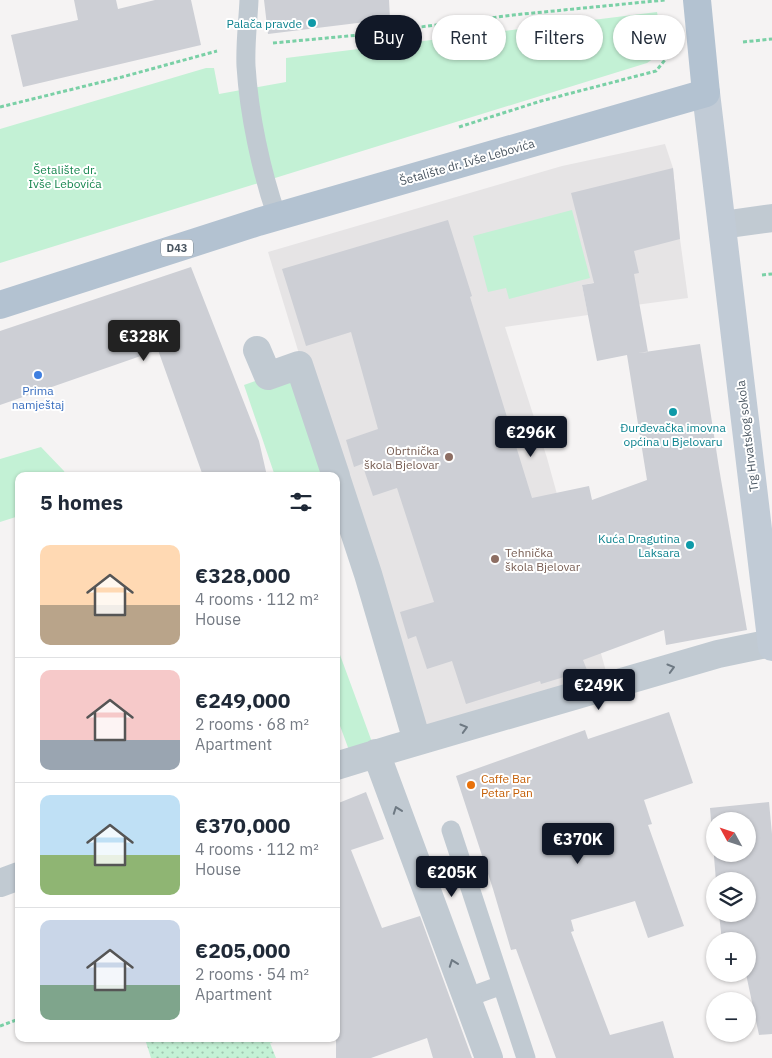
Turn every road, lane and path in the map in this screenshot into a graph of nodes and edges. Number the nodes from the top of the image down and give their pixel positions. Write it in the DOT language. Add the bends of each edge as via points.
graph roads {
  1 [pos="249,0"];
  2 [pos="665,0"];
  3 [pos="697,0"];
  4 [pos="772,39"];
  5 [pos="743,42"];
  6 [pos="246,65"];
  7 [pos="706,93"];
  8 [pos="0,107"];
  9 [pos="277,217"];
  10 [pos="772,218"];
  11 [pos="722,226"];
  12 [pos="772,274"];
  13 [pos="762,275"];
  14 [pos="0,305"];
  15 [pos="257,350"];
  16 [pos="334,472"];
  17 [pos="340,489"];
  18 [pos="771,643"];
  19 [pos="772,647"];
  20 [pos="396,747"];
  21 [pos="340,765"];
  22 [pos="451,830"];
  23 [pos="15,877"];
  24 [pos="0,883"];
  25 [pos="502,985"];
  26 [pos="466,998"];
  27 [pos="15,1020"];
  28 [pos="0,1026"];
  29 [pos="488,1058"];
  30 [pos="526,1058"];
  1 -- 6 [label="lane"];
  2 -- 6 [label="path" via="273,43"];
  3 -- 7 [label="main road"];
  4 -- 5 [label="path"];
  6 -- 8 [label="path" via="223,70 219,50"];
  6 -- 9 [label="lane" via="267,190"];
  7 -- 9 [label="main road, Šetalište dr. Ivše Lebovića / D43"];
  7 -- 11 [label="main road, Trg Hrvatskog sokola"];
  9 -- 14 [label="main road, Šetalište dr. Ivše Lebovića / D43"];
  10 -- 11 [label="street"];
  11 -- 18 [label="main road, Trg Hrvatskog sokola"];
  12 -- 13 [label="path"];
  15 -- 16 [label="street" via="268,376 299,365"];
  17 -- 20 [label="street" via="368,574"];
  18 -- 19 [label="main road, Trg Hrvatskog sokola"];
  20 -- 18 [label="street, one-way" via="718,654"];
  20 -- 21 [label="street"];
  26 -- 20 [label="street, one-way"];
  22 -- 25 [label="lane"];
  23 -- 24 [label="street"];
  25 -- 26 [label="lane"];
  25 -- 30 [label="lane"];
  26 -- 29 [label="street"];
  27 -- 28 [label="path"];
}
